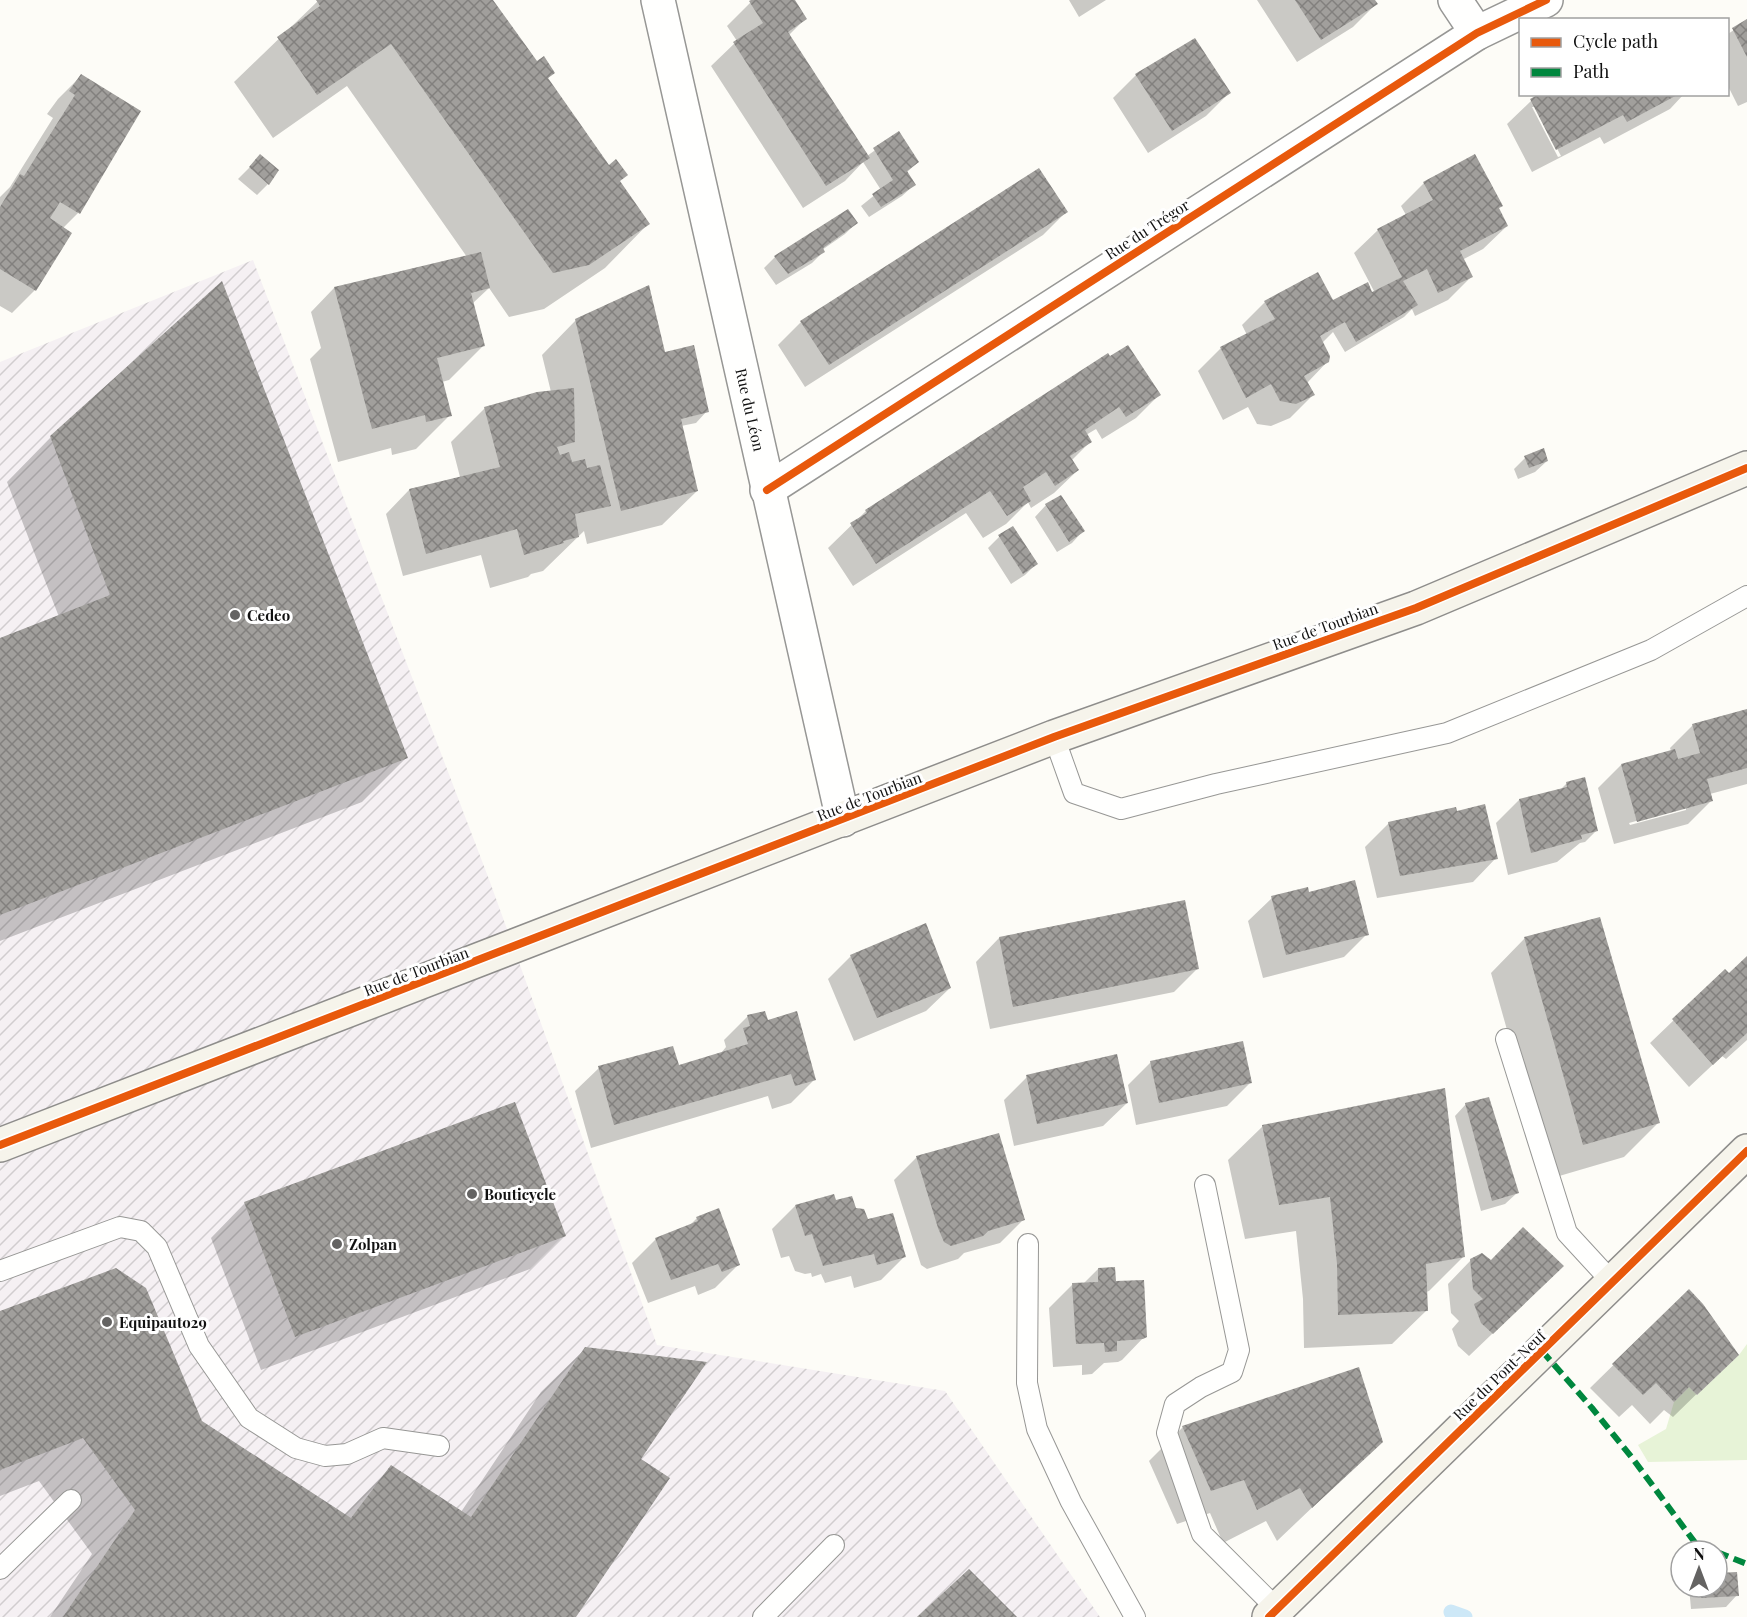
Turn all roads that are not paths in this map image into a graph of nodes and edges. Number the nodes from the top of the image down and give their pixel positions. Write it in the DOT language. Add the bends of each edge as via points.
graph roads {
  1 [pos="658,0"];
  2 [pos="1455,0"];
  3 [pos="1546,0"];
  4 [pos="1477,33"];
  5 [pos="1747,468"];
  6 [pos="767,490"];
  7 [pos="1747,596"];
  8 [pos="1054,737"];
  9 [pos="843,820"];
  10 [pos="1506,1039"];
  11 [pos="0,1145"];
  12 [pos="1747,1151"];
  13 [pos="1205,1185"];
  14 [pos="1028,1244"];
  15 [pos="2,1266"];
  16 [pos="1613,1283"];
  17 [pos="439,1446"];
  18 [pos="71,1500"];
  19 [pos="834,1545"];
  20 [pos="0,1569"];
  21 [pos="1273,1613"];
  22 [pos="763,1617"];
  23 [pos="1135,1617"];
  1 -- 6 [label="street, Rue du Léon"];
  2 -- 4 [label="street"];
  3 -- 4 [label="street, Rue du Trégor"];
  4 -- 6 [label="street, Rue du Trégor"];
  5 -- 8 [label="main road, Rue de Tourbian" via="1416,608"];
  6 -- 9 [label="street, Rue du Léon"];
  7 -- 8 [label="lane" via="1652,650 1447,733 1121,809 1074,792"];
  8 -- 9 [label="main road, Rue de Tourbian"];
  9 -- 11 [label="main road, Rue de Tourbian"];
  10 -- 16 [label="lane" via="1568,1233"];
  12 -- 16 [label="main road, Rue du Pont-Neuf"];
  13 -- 21 [label="lane" via="1239,1350 1232,1372 1175,1404 1167,1433 1202,1534"];
  14 -- 23 [label="lane" via="1027,1383 1037,1429 1071,1502"];
  15 -- 17 [label="lane" via="120,1227 141,1231 157,1247 199,1346 249,1418 296,1448 325,1456 347,1455 383,1438"];
  16 -- 21 [label="main road, Rue du Pont-Neuf"];
  18 -- 20 [label="lane"];
  19 -- 22 [label="lane"];
}
